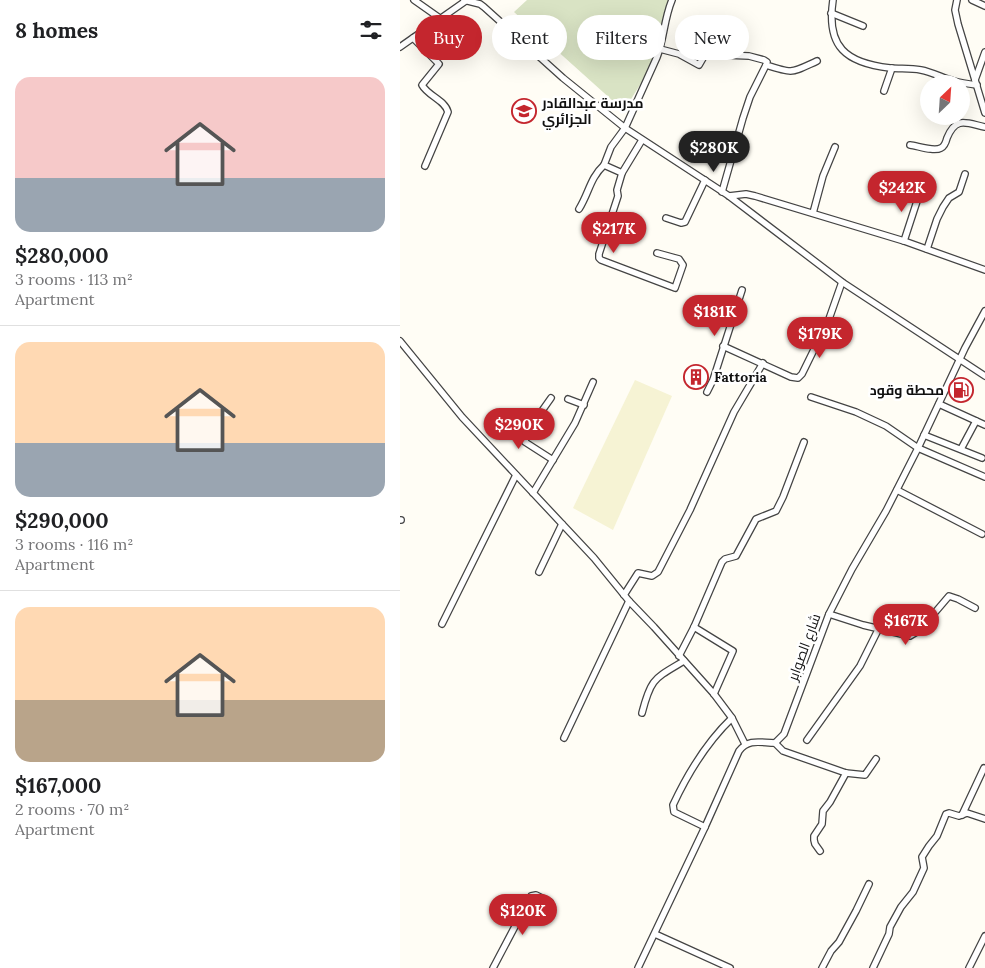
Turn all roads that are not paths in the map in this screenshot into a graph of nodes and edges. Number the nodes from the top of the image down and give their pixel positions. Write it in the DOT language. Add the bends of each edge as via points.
graph roads {
  1 [pos="414,0"];
  2 [pos="465,0"];
  3 [pos="672,0"];
  4 [pos="833,0"];
  5 [pos="956,0"];
  6 [pos="972,0"];
  7 [pos="985,6"];
  8 [pos="831,13"];
  9 [pos="435,15"];
  10 [pos="446,15"];
  11 [pos="665,22"];
  12 [pos="863,26"];
  13 [pos="413,38"];
  14 [pos="400,47"];
  15 [pos="985,52"];
  16 [pos="749,56"];
  17 [pos="655,60"];
  18 [pos="690,60"];
  19 [pos="702,60"];
  20 [pos="817,61"];
  21 [pos="766,65"];
  22 [pos="892,68"];
  23 [pos="976,84"];
  24 [pos="985,87"];
  25 [pos="884,91"];
  26 [pos="985,113"];
  27 [pos="985,127"];
  28 [pos="625,128"];
  29 [pos="642,140"];
  30 [pos="910,145"];
  31 [pos="835,147"];
  32 [pos="604,165"];
  33 [pos="425,166"];
  34 [pos="622,173"];
  35 [pos="965,174"];
  36 [pos="705,180"];
  37 [pos="722,192"];
  38 [pos="920,192"];
  39 [pos="729,196"];
  40 [pos="579,209"];
  41 [pos="813,213"];
  42 [pos="666,218"];
  43 [pos="904,241"];
  44 [pos="928,249"];
  45 [pos="657,253"];
  46 [pos="985,270"];
  47 [pos="842,282"];
  48 [pos="742,290"];
  49 [pos="985,311"];
  50 [pos="400,341"];
  51 [pos="723,346"];
  52 [pos="960,359"];
  53 [pos="763,364"];
  54 [pos="985,376"];
  55 [pos="593,382"];
  56 [pos="707,392"];
  57 [pos="811,397"];
  58 [pos="550,398"];
  59 [pos="568,399"];
  60 [pos="939,404"];
  61 [pos="584,405"];
  62 [pos="976,421"];
  63 [pos="985,425"];
  64 [pos="924,434"];
  65 [pos="804,442"];
  66 [pos="918,448"];
  67 [pos="961,449"];
  68 [pos="982,458"];
  69 [pos="553,460"];
  70 [pos="516,475"];
  71 [pos="985,477"];
  72 [pos="897,490"];
  73 [pos="533,493"];
  74 [pos="562,524"];
  75 [pos="982,534"];
  76 [pos="539,572"];
  77 [pos="624,595"];
  78 [pos="629,601"];
  79 [pos="975,608"];
  80 [pos="830,614"];
  81 [pos="442,624"];
  82 [pos="694,627"];
  83 [pos="879,628"];
  84 [pos="679,656"];
  85 [pos="684,661"];
  86 [pos="714,694"];
  87 [pos="642,713"];
  88 [pos="732,718"];
  89 [pos="564,738"];
  90 [pos="807,740"];
  91 [pos="745,744"];
  92 [pos="775,744"];
  93 [pos="876,759"];
  94 [pos="984,768"];
  95 [pos="846,774"];
  96 [pos="962,815"];
  97 [pos="985,819"];
  98 [pos="705,827"];
  99 [pos="820,851"];
  100 [pos="868,884"];
  101 [pos="550,902"];
  102 [pos="655,934"];
  103 [pos="985,936"];
  104 [pos="493,968"];
  105 [pos="638,968"];
  106 [pos="730,968"];
  107 [pos="822,968"];
  108 [pos="873,968"];
  109 [pos="970,968"];
  1 -- 9 [label="street"];
  2 -- 10 [label="street"];
  2 -- 28 [label="street" via="484,7"];
  3 -- 11 [label="street"];
  4 -- 8 [label="street"];
  5 -- 23 [label="street" via="958,24"];
  6 -- 7 [label="street"];
  8 -- 12 [label="street"];
  8 -- 22 [label="street" via="835,36 846,54 862,63"];
  13 -- 14 [label="street"];
  13 -- 33 [label="street" via="439,64 423,88 446,106 448,112"];
  15 -- 23 [label="street"];
  16 -- 21 [label="street" via="764,60"];
  17 -- 28 [label="street"];
  18 -- 19 [label="street" via="699,65"];
  20 -- 21 [label="street" via="793,72"];
  21 -- 37 [label="street" via="740,124"];
  22 -- 23 [label="street" via="920,70 953,81"];
  22 -- 25 [label="street"];
  23 -- 24 [label="street"];
  23 -- 26 [label="street"];
  27 -- 30 [label="street" via="957,123 941,148"];
  28 -- 29 [label="street"];
  28 -- 32 [label="street" via="611,147"];
  29 -- 34 [label="street"];
  29 -- 36 [label="street"];
  31 -- 41 [label="street"];
  32 -- 34 [label="street"];
  32 -- 40 [label="street" via="593,176"];
  34 -- 45 [label="street" via="599,258 675,288 683,265 679,259"];
  35 -- 44 [label="street" via="959,192 949,198 937,219"];
  36 -- 37 [label="street"];
  36 -- 42 [label="street" via="685,222 681,224"];
  37 -- 39 [label="street"];
  38 -- 43 [label="street"];
  39 -- 41 [label="street" via="746,194"];
  39 -- 47 [label="street"];
  41 -- 43 [label="street"];
  43 -- 44 [label="street"];
  44 -- 46 [label="street"];
  47 -- 52 [label="street"];
  47 -- 53 [label="street" via="829,319 800,376 791,377"];
  48 -- 51 [label="street"];
  49 -- 52 [label="street, شارع الصوابر"];
  50 -- 70 [label="street" via="462,417"];
  51 -- 53 [label="street"];
  51 -- 56 [label="street"];
  52 -- 54 [label="street"];
  52 -- 60 [label="street, شارع الصوابر"];
  53 -- 77 [label="street" via="738,404 658,572 652,576 638,573"];
  55 -- 61 [label="street"];
  57 -- 66 [label="street" via="886,426"];
  58 -- 69 [label="street" via="527,432 525,442"];
  59 -- 61 [label="street"];
  60 -- 62 [label="street"];
  60 -- 64 [label="street, شارع الصوابر"];
  61 -- 69 [label="street"];
  62 -- 63 [label="street"];
  62 -- 67 [label="street"];
  64 -- 66 [label="street, شارع الصوابر"];
  64 -- 67 [label="street"];
  65 -- 82 [label="street" via="776,511 756,520 736,556 722,562"];
  66 -- 71 [label="street"];
  66 -- 72 [label="street, شارع الصوابر"];
  67 -- 68 [label="street"];
  69 -- 73 [label="street"];
  70 -- 73 [label="street"];
  70 -- 81 [label="street"];
  72 -- 75 [label="street"];
  72 -- 80 [label="street, شارع الصوابر"];
  73 -- 74 [label="street"];
  74 -- 76 [label="street"];
  74 -- 77 [label="street"];
  77 -- 78 [label="street"];
  78 -- 84 [label="street"];
  78 -- 89 [label="street"];
  79 -- 83 [label="street" via="949,596 915,634 904,636"];
  80 -- 83 [label="street"];
  80 -- 92 [label="street, شارع الصوابر" via="788,726"];
  82 -- 84 [label="street"];
  82 -- 86 [label="street" via="733,651"];
  83 -- 90 [label="street" via="860,666"];
  84 -- 85 [label="street"];
  85 -- 86 [label="street"];
  85 -- 87 [label="street" via="652,682"];
  86 -- 88 [label="street"];
  88 -- 91 [label="street"];
  88 -- 98 [label="street" via="701,756 673,805 674,812"];
  91 -- 92 [label="street"];
  91 -- 98 [label="street"];
  92 -- 95 [label="street"];
  93 -- 95 [label="street" via="865,775"];
  94 -- 96 [label="street"];
  95 -- 99 [label="street" via="823,811 822,824 814,836"];
  96 -- 97 [label="street" via="967,813"];
  96 -- 108 [label="street" via="946,814 937,836 922,857 924,868 914,892 900,907"];
  98 -- 102 [label="street"];
  100 -- 107 [label="street"];
  101 -- 104 [label="street" via="531,896"];
  102 -- 105 [label="street"];
  102 -- 106 [label="street"];
  103 -- 109 [label="street"];
}
